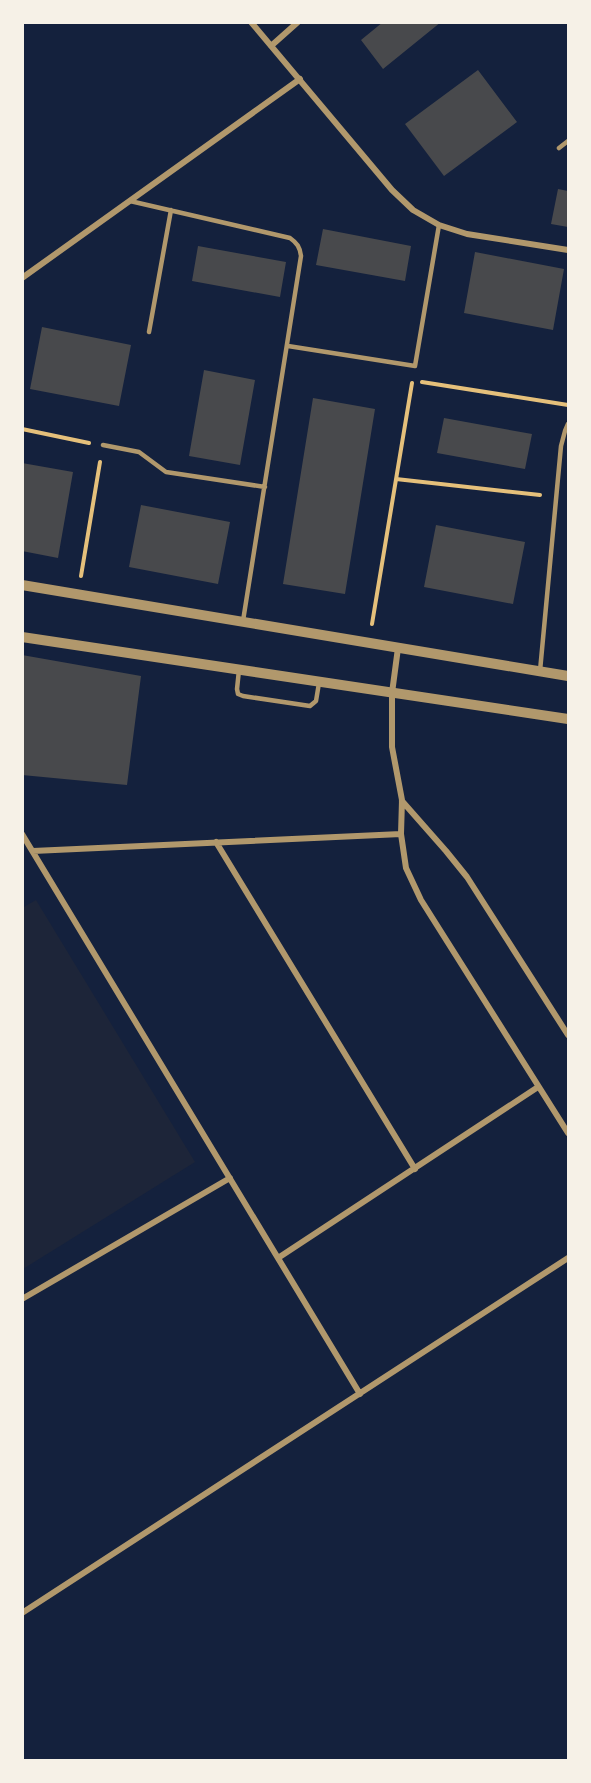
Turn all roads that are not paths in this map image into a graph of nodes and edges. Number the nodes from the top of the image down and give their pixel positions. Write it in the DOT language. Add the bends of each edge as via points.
graph roads {
  1 [pos="251,22"];
  2 [pos="298,22"];
  3 [pos="271,46"];
  4 [pos="300,79"];
  5 [pos="568,141"];
  6 [pos="560,148"];
  7 [pos="130,201"];
  8 [pos="171,210"];
  9 [pos="439,225"];
  10 [pos="568,250"];
  11 [pos="22,278"];
  12 [pos="150,332"];
  13 [pos="288,346"];
  14 [pos="568,424"];
  15 [pos="103,446"];
  16 [pos="265,487"];
  17 [pos="22,585"];
  18 [pos="243,621"];
  19 [pos="22,638"];
  20 [pos="398,648"];
  21 [pos="239,670"];
  22 [pos="540,671"];
  23 [pos="568,676"];
  24 [pos="320,682"];
  25 [pos="392,693"];
  26 [pos="568,719"];
  27 [pos="402,800"];
  28 [pos="22,834"];
  29 [pos="400,834"];
  30 [pos="216,842"];
  31 [pos="33,851"];
  32 [pos="568,1035"];
  33 [pos="538,1087"];
  34 [pos="568,1133"];
  35 [pos="415,1169"];
  36 [pos="230,1178"];
  37 [pos="278,1258"];
  38 [pos="568,1258"];
  39 [pos="22,1299"];
  40 [pos="360,1394"];
  41 [pos="22,1613"];
  1 -- 3 [label="street"];
  2 -- 3 [label="street"];
  3 -- 4 [label="street"];
  4 -- 7 [label="street"];
  4 -- 9 [label="street" via="392,190 413,210"];
  5 -- 6 [label="lane"];
  7 -- 8 [label="lane"];
  7 -- 11 [label="street"];
  8 -- 12 [label="lane"];
  8 -- 13 [label="lane" via="295,242 301,255"];
  9 -- 10 [label="street" via="467,234"];
  9 -- 13 [label="lane" via="415,366"];
  13 -- 16 [label="lane"];
  14 -- 22 [label="lane" via="561,446"];
  15 -- 16 [label="lane" via="138,452 166,471"];
  16 -- 18 [label="lane"];
  17 -- 18 [label="street"];
  18 -- 20 [label="street"];
  19 -- 21 [label="street"];
  20 -- 22 [label="street"];
  20 -- 25 [label="street"];
  21 -- 24 [label="street"];
  21 -- 24 [label="lane" via="237,689 241,696 307,706 316,701"];
  22 -- 23 [label="street"];
  24 -- 25 [label="street"];
  25 -- 26 [label="street"];
  25 -- 27 [label="street" via="392,747"];
  27 -- 29 [label="street"];
  27 -- 32 [label="street" via="467,877"];
  28 -- 31 [label="street"];
  29 -- 30 [label="street"];
  29 -- 33 [label="street" via="406,868 421,900"];
  30 -- 31 [label="street"];
  30 -- 35 [label="street"];
  31 -- 36 [label="street"];
  33 -- 34 [label="street"];
  33 -- 35 [label="street"];
  35 -- 37 [label="street"];
  36 -- 37 [label="street"];
  36 -- 39 [label="street"];
  37 -- 40 [label="street"];
  38 -- 40 [label="street"];
  40 -- 41 [label="street"];
}
